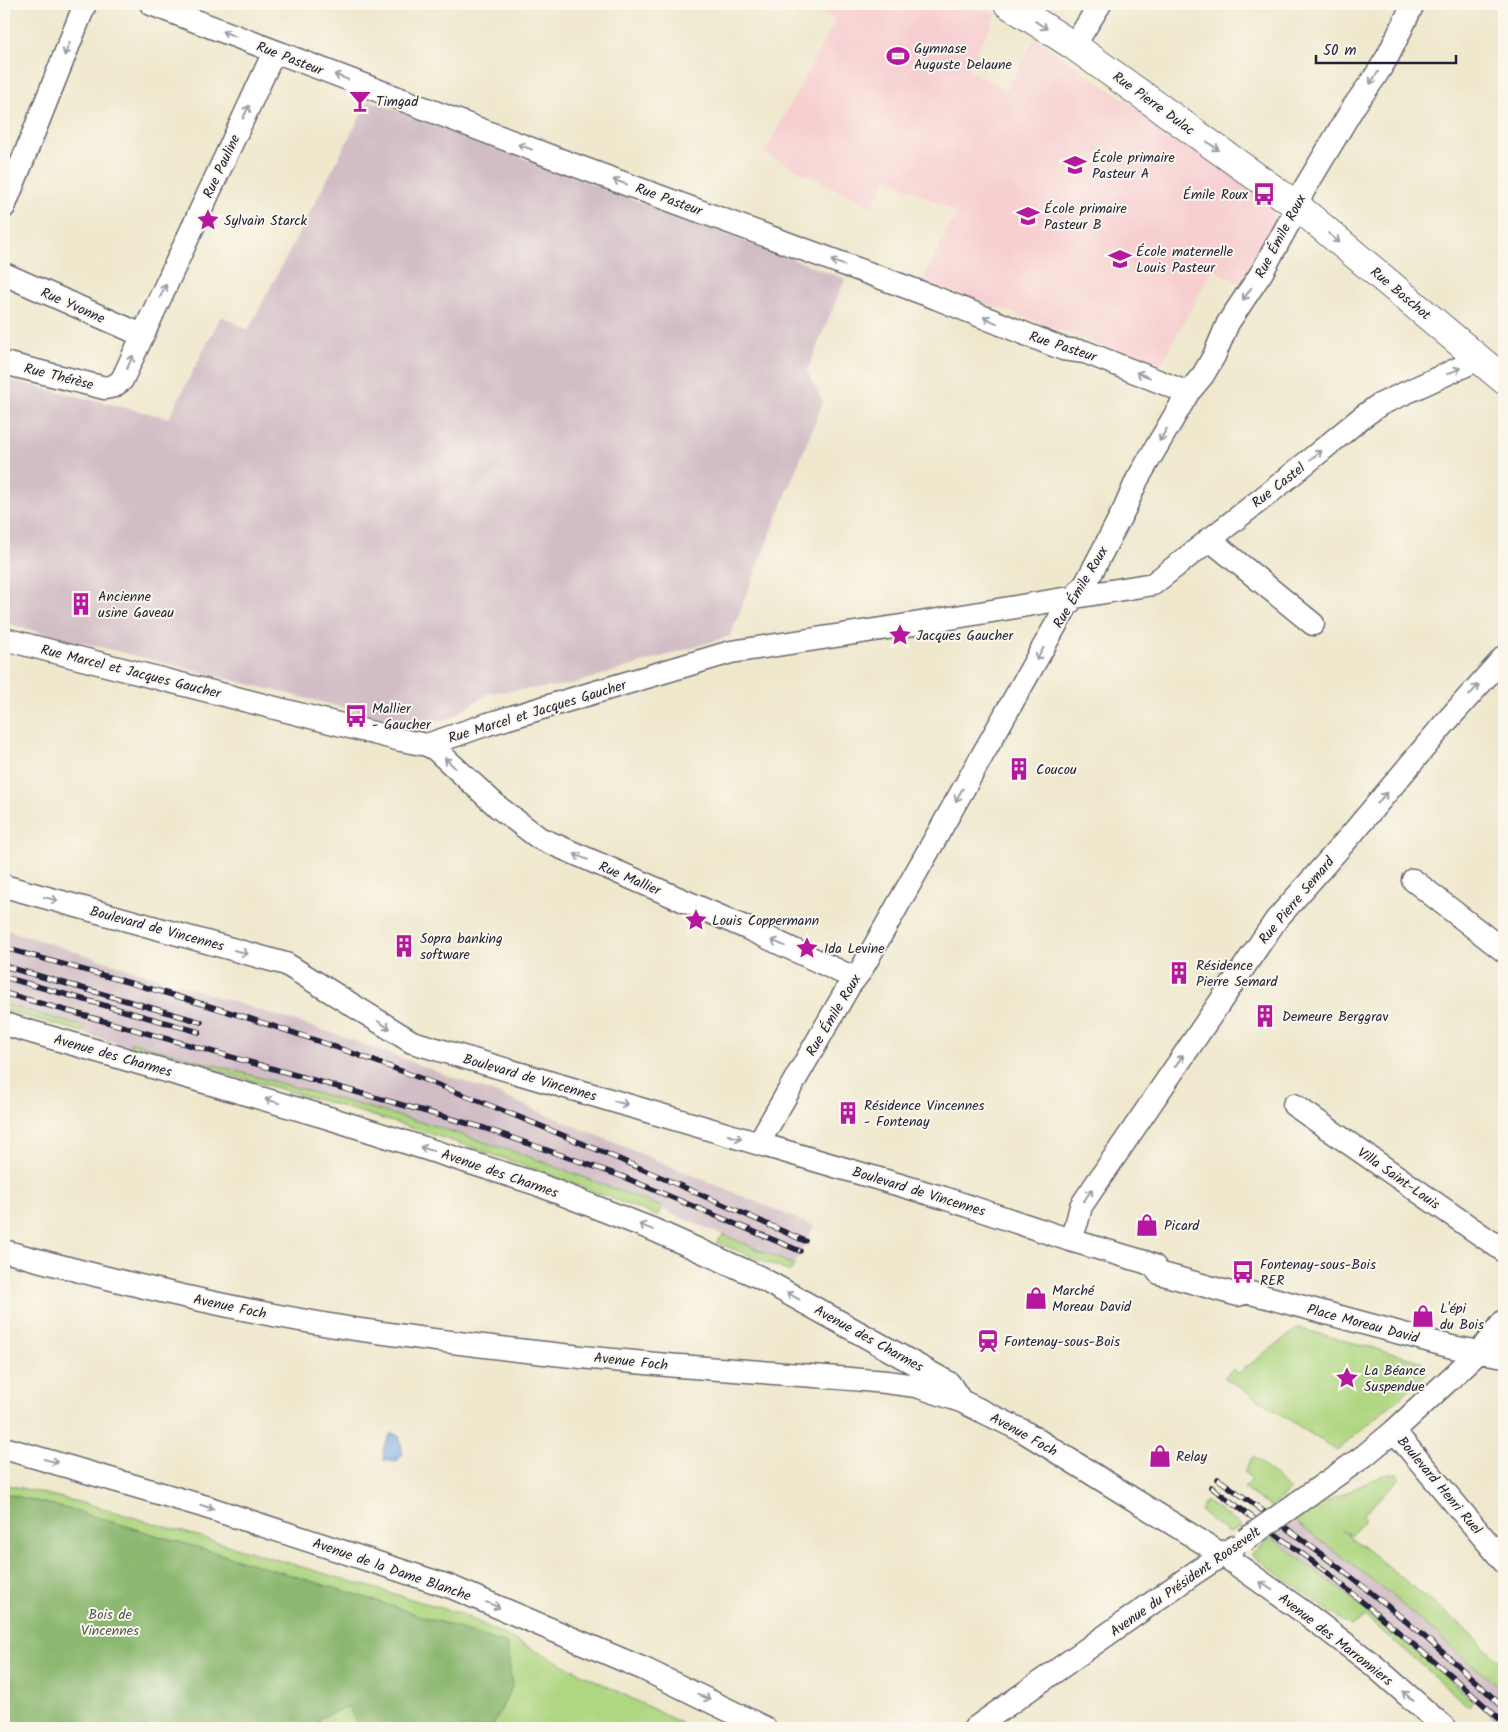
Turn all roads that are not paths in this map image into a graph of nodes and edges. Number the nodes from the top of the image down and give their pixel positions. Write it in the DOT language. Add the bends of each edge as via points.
graph roads {
  1 [pos="85,4"];
  2 [pos="151,4"];
  3 [pos="1008,4"];
  4 [pos="1100,4"];
  5 [pos="1413,4"];
  6 [pos="1074,46"];
  7 [pos="274,52"];
  8 [pos="1297,206"];
  9 [pos="4,207"];
  10 [pos="4,274"];
  11 [pos="142,335"];
  12 [pos="1478,359"];
  13 [pos="4,363"];
  14 [pos="1504,380"];
  15 [pos="114,386"];
  16 [pos="1188,393"];
  17 [pos="1209,539"];
  18 [pos="1074,598"];
  19 [pos="1313,624"];
  20 [pos="4,639"];
  21 [pos="1504,657"];
  22 [pos="427,744"];
  23 [pos="1414,880"];
  24 [pos="4,886"];
  25 [pos="1504,951"];
  26 [pos="854,978"];
  27 [pos="4,1024"];
  28 [pos="1294,1106"];
  29 [pos="760,1144"];
  30 [pos="1070,1240"];
  31 [pos="4,1251"];
  32 [pos="1504,1251"];
  33 [pos="1504,1321"];
  34 [pos="1480,1351"];
  35 [pos="896,1354"];
  36 [pos="1504,1356"];
  37 [pos="886,1382"];
  38 [pos="961,1401"];
  39 [pos="1394,1431"];
  40 [pos="4,1448"];
  41 [pos="1223,1555"];
  42 [pos="1504,1562"];
  43 [pos="765,1728"];
  44 [pos="974,1728"];
  45 [pos="1445,1728"];
  1 -- 9 [label="street, one-way"];
  7 -- 2 [label="street, Rue Pasteur, one-way"];
  3 -- 6 [label="main road, Rue Pierre Dulac, one-way"];
  4 -- 6 [label="street"];
  5 -- 8 [label="street, Rue Émile Roux, one-way" via="1388,56 1354,106"];
  6 -- 8 [label="main road, Rue Pierre Dulac, one-way"];
  11 -- 7 [label="street, Rue Pauline, one-way"];
  16 -- 7 [label="street, Rue Pasteur, one-way"];
  8 -- 12 [label="main road, Rue Boschot, one-way"];
  8 -- 16 [label="street, Rue Émile Roux, one-way" via="1262,272 1228,323 1207,369"];
  10 -- 11 [label="street, Rue Yvonne"];
  15 -- 11 [label="street, Rue Pauline, one-way" via="122,380"];
  12 -- 14 [label="main road, Rue Boschot"];
  17 -- 12 [label="street, Rue Castel, one-way" via="1380,405"];
  13 -- 15 [label="street, Rue Thérèse" via="105,388"];
  16 -- 18 [label="street, Rue Émile Roux, one-way" via="1137,480 1086,583"];
  17 -- 18 [label="street, Rue Castel" via="1152,584"];
  17 -- 19 [label="street"];
  18 -- 22 [label="street, Rue Marcel et Jacques Gaucher" via="731,652"];
  18 -- 26 [label="street, Rue Émile Roux, one-way"];
  20 -- 22 [label="street, Rue Marcel et Jacques Gaucher"];
  30 -- 21 [label="street, Rue Pierre Semard, one-way" via="1081,1206 1276,920"];
  26 -- 22 [label="street, Rue Mallier, one-way" via="538,838"];
  23 -- 25 [label="street"];
  24 -- 29 [label="street, Boulevard de Vincennes, one-way" via="286,964 412,1042"];
  26 -- 29 [label="street, Rue Émile Roux"];
  35 -- 27 [label="street, Avenue des Charmes, one-way" via="759,1277 654,1230 534,1183 319,1115"];
  28 -- 32 [label="street, Villa Saint-Louis"];
  29 -- 30 [label="street, Boulevard de Vincennes" via="944,1198"];
  30 -- 34 [label="street, Place Moreau David" via="1154,1266 1160,1273 1180,1280 1238,1295 1246,1292 1452,1347"];
  31 -- 37 [label="street, Avenue Foch" via="197,1299 355,1329 522,1350"];
  33 -- 34 [label="street, Avenue du Président Roosevelt"];
  34 -- 36 [label="street, Place Moreau David"];
  34 -- 39 [label="street, Avenue du Président Roosevelt"];
  35 -- 37 [label="street" via="895,1368"];
  35 -- 38 [label="street, Avenue des Charmes" via="950,1383"];
  37 -- 38 [label="street, Avenue Foch" via="916,1386"];
  38 -- 41 [label="street, Avenue Foch" via="1023,1431"];
  39 -- 41 [label="street, Avenue du Président Roosevelt, bridge" via="1364,1456"];
  39 -- 42 [label="street, Boulevard Henri Ruel"];
  40 -- 43 [label="street, Avenue de la Dame Blanche, one-way" via="204,1506 451,1587 644,1669"];
  41 -- 44 [label="street, Avenue du Président Roosevelt"];
  45 -- 41 [label="street, Avenue des Marronniers, one-way" via="1372,1664"];
}
